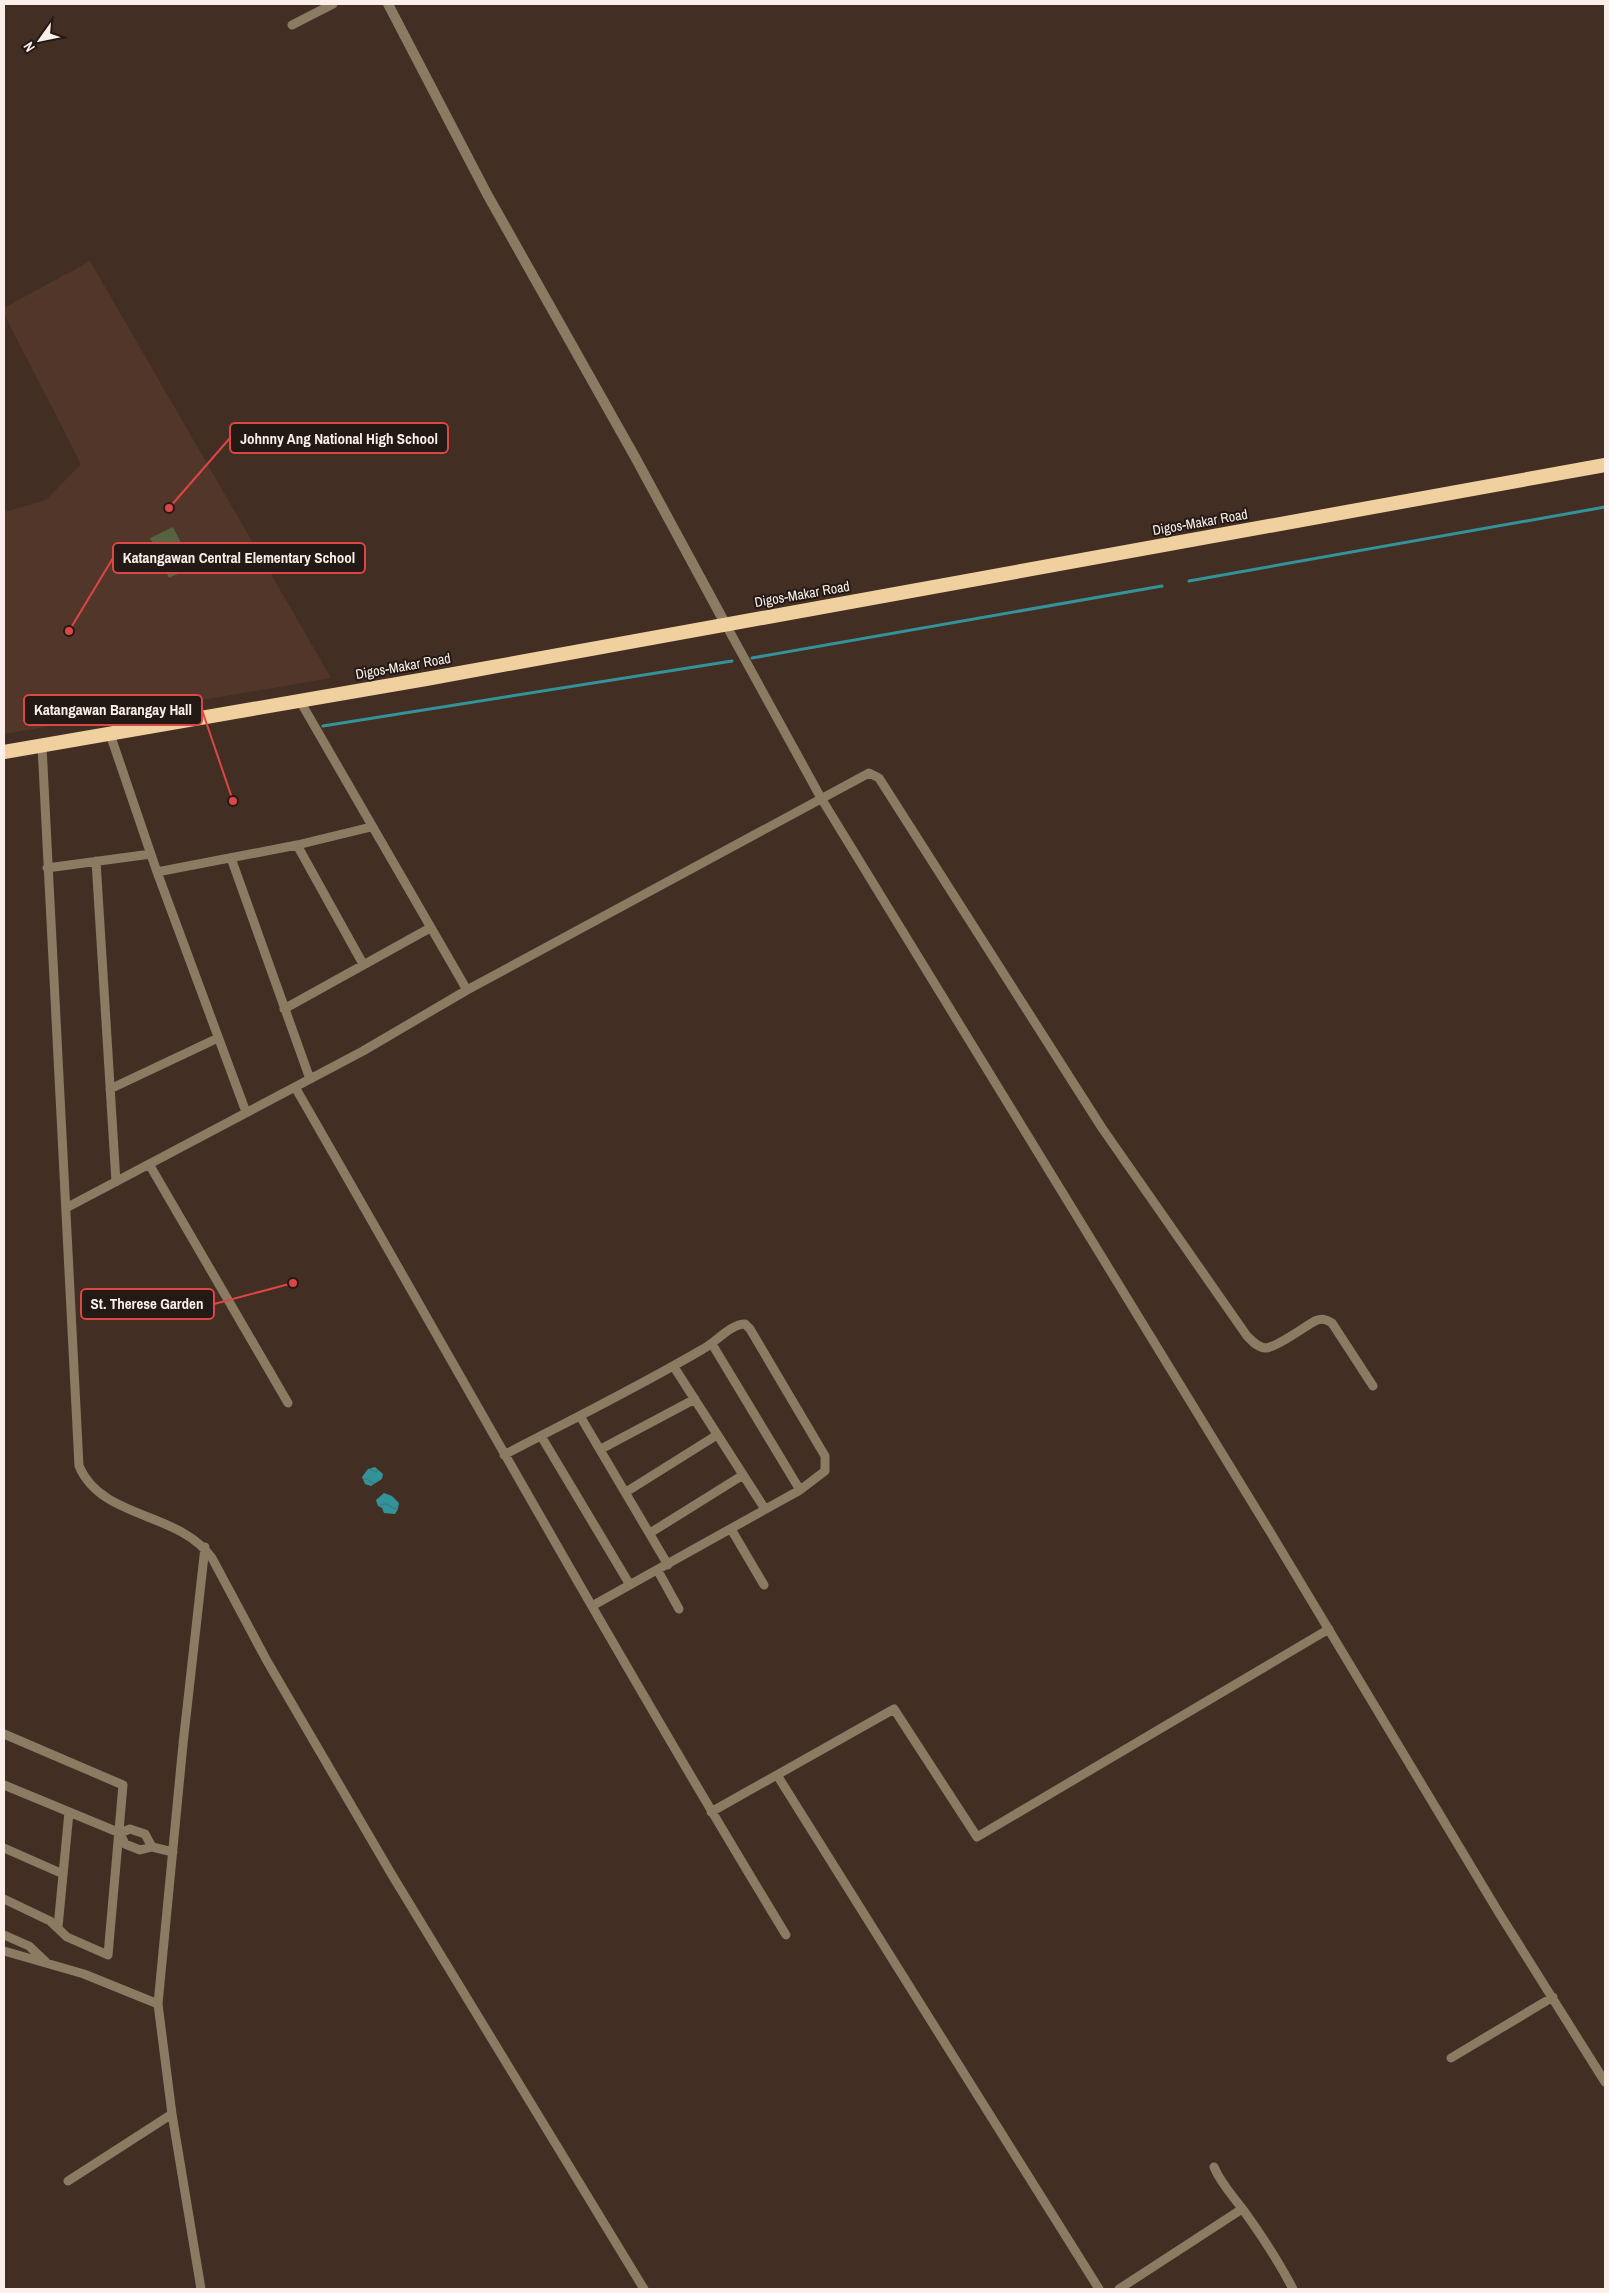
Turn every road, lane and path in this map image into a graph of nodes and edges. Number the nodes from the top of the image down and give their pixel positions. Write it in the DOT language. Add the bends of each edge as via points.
graph roads {
  1 [pos="334,4"];
  2 [pos="388,4"];
  3 [pos="292,24"];
  4 [pos="1605,465"];
  5 [pos="726,624"];
  6 [pos="300,701"];
  7 [pos="110,734"];
  8 [pos="42,746"];
  9 [pos="4,752"];
  10 [pos="821,798"];
  11 [pos="371,827"];
  12 [pos="297,845"];
  13 [pos="151,854"];
  14 [pos="231,858"];
  15 [pos="96,861"];
  16 [pos="47,868"];
  17 [pos="157,872"];
  18 [pos="430,928"];
  19 [pos="363,964"];
  20 [pos="467,990"];
  21 [pos="284,1008"];
  22 [pos="218,1038"];
  23 [pos="310,1079"];
  24 [pos="295,1087"];
  25 [pos="110,1089"];
  26 [pos="246,1112"];
  27 [pos="150,1164"];
  28 [pos="116,1182"];
  29 [pos="66,1208"];
  30 [pos="712,1344"];
  31 [pos="674,1366"];
  32 [pos="1373,1386"];
  33 [pos="695,1399"];
  34 [pos="288,1402"];
  35 [pos="580,1416"];
  36 [pos="717,1435"];
  37 [pos="541,1436"];
  38 [pos="601,1449"];
  39 [pos="504,1455"];
  40 [pos="743,1475"];
  41 [pos="800,1490"];
  42 [pos="626,1492"];
  43 [pos="765,1509"];
  44 [pos="731,1529"];
  45 [pos="650,1533"];
  46 [pos="204,1547"];
  47 [pos="668,1565"];
  48 [pos="658,1571"];
  49 [pos="630,1585"];
  50 [pos="764,1585"];
  51 [pos="592,1606"];
  52 [pos="679,1608"];
  53 [pos="1329,1629"];
  54 [pos="4,1734"];
  55 [pos="777,1775"];
  56 [pos="4,1785"];
  57 [pos="69,1812"];
  58 [pos="711,1812"];
  59 [pos="120,1833"];
  60 [pos="152,1847"];
  61 [pos="4,1848"];
  62 [pos="173,1852"];
  63 [pos="63,1874"];
  64 [pos="4,1899"];
  65 [pos="58,1927"];
  66 [pos="4,1935"];
  67 [pos="786,1935"];
  68 [pos="4,1952"];
  69 [pos="48,1964"];
  70 [pos="1553,1997"];
  71 [pos="158,2004"];
  72 [pos="1451,2058"];
  73 [pos="1605,2082"];
  74 [pos="172,2114"];
  75 [pos="1214,2167"];
  76 [pos="68,2181"];
  77 [pos="1242,2209"];
  78 [pos="201,2289"];
  79 [pos="644,2289"];
  80 [pos="1098,2289"];
  81 [pos="1119,2289"];
  82 [pos="1293,2289"];
  1 -- 3 [label="street"];
  2 -- 5 [label="street" via="486,194"];
  4 -- 5 [label="highway, Digos-Makar Road"];
  5 -- 6 [label="highway, Digos-Makar Road"];
  5 -- 10 [label="street"];
  6 -- 7 [label="highway, Digos-Makar Road"];
  6 -- 11 [label="street"];
  7 -- 8 [label="highway, Digos-Makar Road"];
  7 -- 13 [label="street"];
  8 -- 9 [label="highway, Digos-Makar Road"];
  8 -- 16 [label="street"];
  10 -- 20 [label="street"];
  10 -- 32 [label="street" via="869,773 879,778 1102,1128 1246,1336 1256,1345 1266,1348 1314,1320 1327,1319"];
  10 -- 53 [label="street"];
  11 -- 12 [label="street"];
  11 -- 18 [label="street"];
  12 -- 14 [label="street"];
  12 -- 19 [label="street"];
  13 -- 15 [label="street"];
  13 -- 17 [label="street"];
  14 -- 17 [label="street"];
  14 -- 21 [label="street"];
  15 -- 16 [label="street"];
  15 -- 25 [label="street"];
  16 -- 29 [label="street"];
  17 -- 22 [label="street"];
  18 -- 19 [label="street"];
  18 -- 20 [label="street"];
  19 -- 21 [label="street"];
  20 -- 23 [label="street"];
  21 -- 23 [label="street"];
  22 -- 25 [label="street"];
  22 -- 26 [label="street"];
  23 -- 24 [label="street"];
  24 -- 26 [label="street"];
  24 -- 39 [label="street"];
  25 -- 28 [label="street"];
  26 -- 27 [label="street"];
  27 -- 28 [label="street"];
  27 -- 34 [label="street"];
  28 -- 29 [label="street"];
  29 -- 46 [label="street" via="81,1471 101,1495 186,1532"];
  30 -- 31 [label="street"];
  30 -- 41 [label="street"];
  30 -- 41 [label="street" via="741,1324 750,1329 825,1456 826,1471"];
  31 -- 33 [label="street"];
  31 -- 35 [label="street"];
  33 -- 36 [label="street"];
  33 -- 38 [label="street"];
  35 -- 37 [label="street"];
  35 -- 38 [label="street"];
  36 -- 40 [label="street"];
  36 -- 42 [label="street"];
  37 -- 39 [label="street"];
  37 -- 49 [label="street"];
  38 -- 42 [label="street"];
  39 -- 51 [label="street"];
  40 -- 43 [label="street"];
  40 -- 45 [label="street"];
  41 -- 43 [label="street"];
  42 -- 45 [label="street"];
  43 -- 44 [label="street"];
  44 -- 47 [label="street"];
  44 -- 50 [label="street"];
  45 -- 47 [label="street"];
  46 -- 62 [label="street"];
  46 -- 79 [label="street" via="392,1875"];
  47 -- 48 [label="street"];
  48 -- 49 [label="street"];
  48 -- 52 [label="street"];
  49 -- 51 [label="street"];
  51 -- 58 [label="street"];
  53 -- 55 [label="street" via="977,1837 894,1709"];
  53 -- 70 [label="street"];
  54 -- 59 [label="street" via="123,1785"];
  55 -- 58 [label="street"];
  55 -- 80 [label="street"];
  56 -- 57 [label="street"];
  57 -- 59 [label="street"];
  57 -- 63 [label="street"];
  58 -- 67 [label="street"];
  59 -- 60 [label="street" via="125,1844 140,1850"];
  59 -- 60 [label="street" via="130,1829 145,1834"];
  59 -- 65 [label="street" via="108,1955 67,1936"];
  60 -- 62 [label="street"];
  61 -- 63 [label="street"];
  62 -- 71 [label="street"];
  63 -- 65 [label="street"];
  64 -- 65 [label="street"];
  66 -- 69 [label="street" via="30,1946"];
  68 -- 69 [label="street"];
  69 -- 71 [label="street" via="84,1974"];
  70 -- 72 [label="street"];
  70 -- 73 [label="street"];
  71 -- 74 [label="street"];
  74 -- 76 [label="street"];
  74 -- 78 [label="street"];
  75 -- 77 [label="street" via="1225,2189"];
  77 -- 81 [label="street"];
  77 -- 82 [label="street" via="1282,2267"];
}
